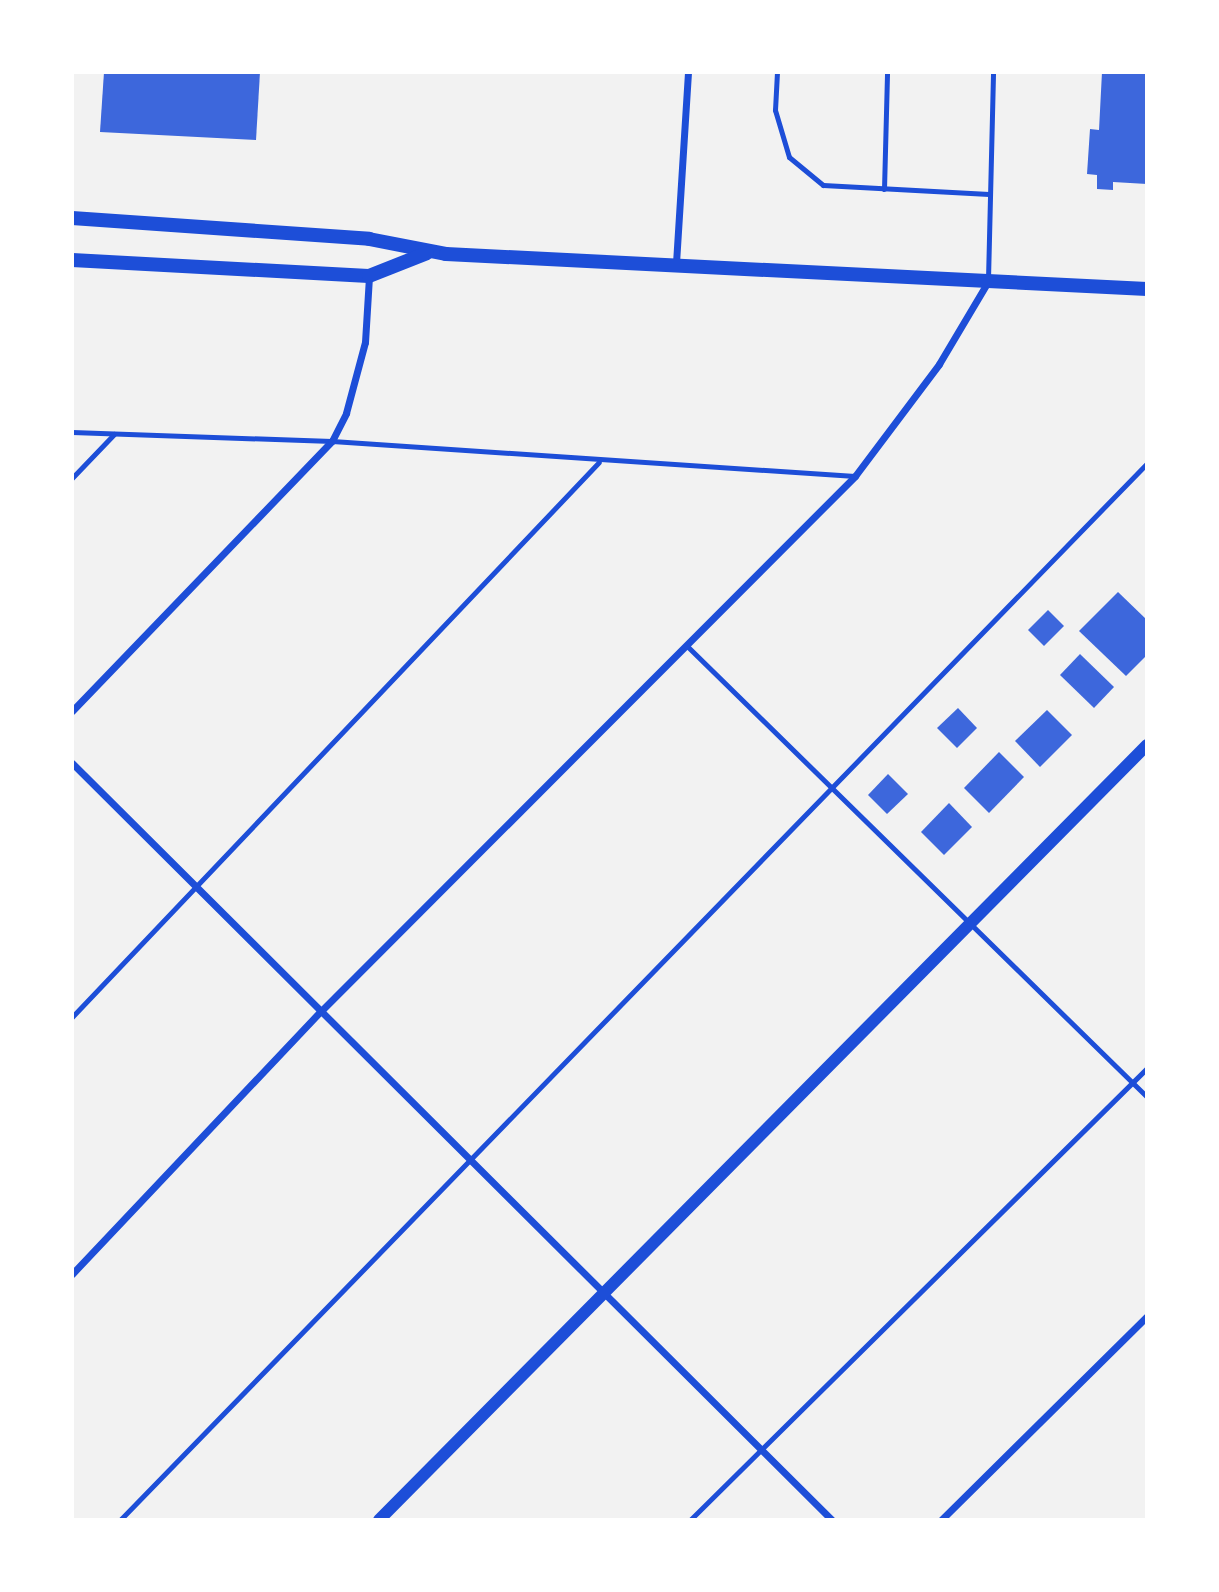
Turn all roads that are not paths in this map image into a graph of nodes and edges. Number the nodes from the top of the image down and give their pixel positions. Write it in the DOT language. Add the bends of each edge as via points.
graph roads {
  1 [pos="688,72"];
  2 [pos="777,72"];
  3 [pos="887,72"];
  4 [pos="993,72"];
  5 [pos="884,189"];
  6 [pos="989,194"];
  7 [pos="72,218"];
  8 [pos="427,253"];
  9 [pos="72,260"];
  10 [pos="676,263"];
  11 [pos="369,276"];
  12 [pos="988,283"];
  13 [pos="1147,289"];
  14 [pos="72,432"];
  15 [pos="114,434"];
  16 [pos="332,441"];
  17 [pos="599,462"];
  18 [pos="1147,463"];
  19 [pos="855,476"];
  20 [pos="72,478"];
  21 [pos="687,646"];
  22 [pos="72,711"];
  23 [pos="1147,745"];
  24 [pos="72,762"];
  25 [pos="835,787"];
  26 [pos="198,888"];
  27 [pos="972,924"];
  28 [pos="321,1011"];
  29 [pos="72,1017"];
  30 [pos="1147,1068"];
  31 [pos="1132,1082"];
  32 [pos="1147,1097"];
  33 [pos="470,1160"];
  34 [pos="72,1274"];
  35 [pos="602,1291"];
  36 [pos="1147,1316"];
  37 [pos="760,1449"];
  38 [pos="120,1520"];
  39 [pos="379,1520"];
  40 [pos="690,1520"];
  41 [pos="832,1520"];
  42 [pos="941,1520"];
  1 -- 10 [label="street"];
  2 -- 5 [label="lane" via="775,110 789,158 823,186"];
  3 -- 5 [label="lane"];
  4 -- 6 [label="lane"];
  5 -- 6 [label="lane"];
  6 -- 12 [label="lane"];
  7 -- 8 [label="main road" via="369,239"];
  8 -- 10 [label="main road"];
  8 -- 11 [label="main road"];
  9 -- 11 [label="main road"];
  10 -- 12 [label="main road"];
  11 -- 16 [label="street" via="365,342 346,413"];
  12 -- 13 [label="main road"];
  12 -- 19 [label="street" via="939,364"];
  14 -- 15 [label="lane"];
  15 -- 16 [label="lane"];
  15 -- 20 [label="lane"];
  16 -- 17 [label="lane"];
  16 -- 22 [label="street"];
  17 -- 19 [label="lane"];
  17 -- 26 [label="lane"];
  18 -- 25 [label="lane"];
  19 -- 21 [label="street"];
  21 -- 25 [label="lane"];
  21 -- 28 [label="street"];
  23 -- 27 [label="street"];
  24 -- 26 [label="street"];
  25 -- 27 [label="lane"];
  25 -- 33 [label="lane"];
  26 -- 28 [label="street"];
  26 -- 29 [label="lane"];
  27 -- 31 [label="lane"];
  27 -- 35 [label="street"];
  28 -- 33 [label="street"];
  28 -- 34 [label="street"];
  30 -- 31 [label="lane"];
  31 -- 32 [label="lane"];
  31 -- 37 [label="lane"];
  33 -- 35 [label="street"];
  33 -- 38 [label="lane"];
  35 -- 37 [label="street"];
  35 -- 39 [label="street"];
  36 -- 42 [label="street"];
  37 -- 40 [label="lane"];
  37 -- 41 [label="street"];
}
